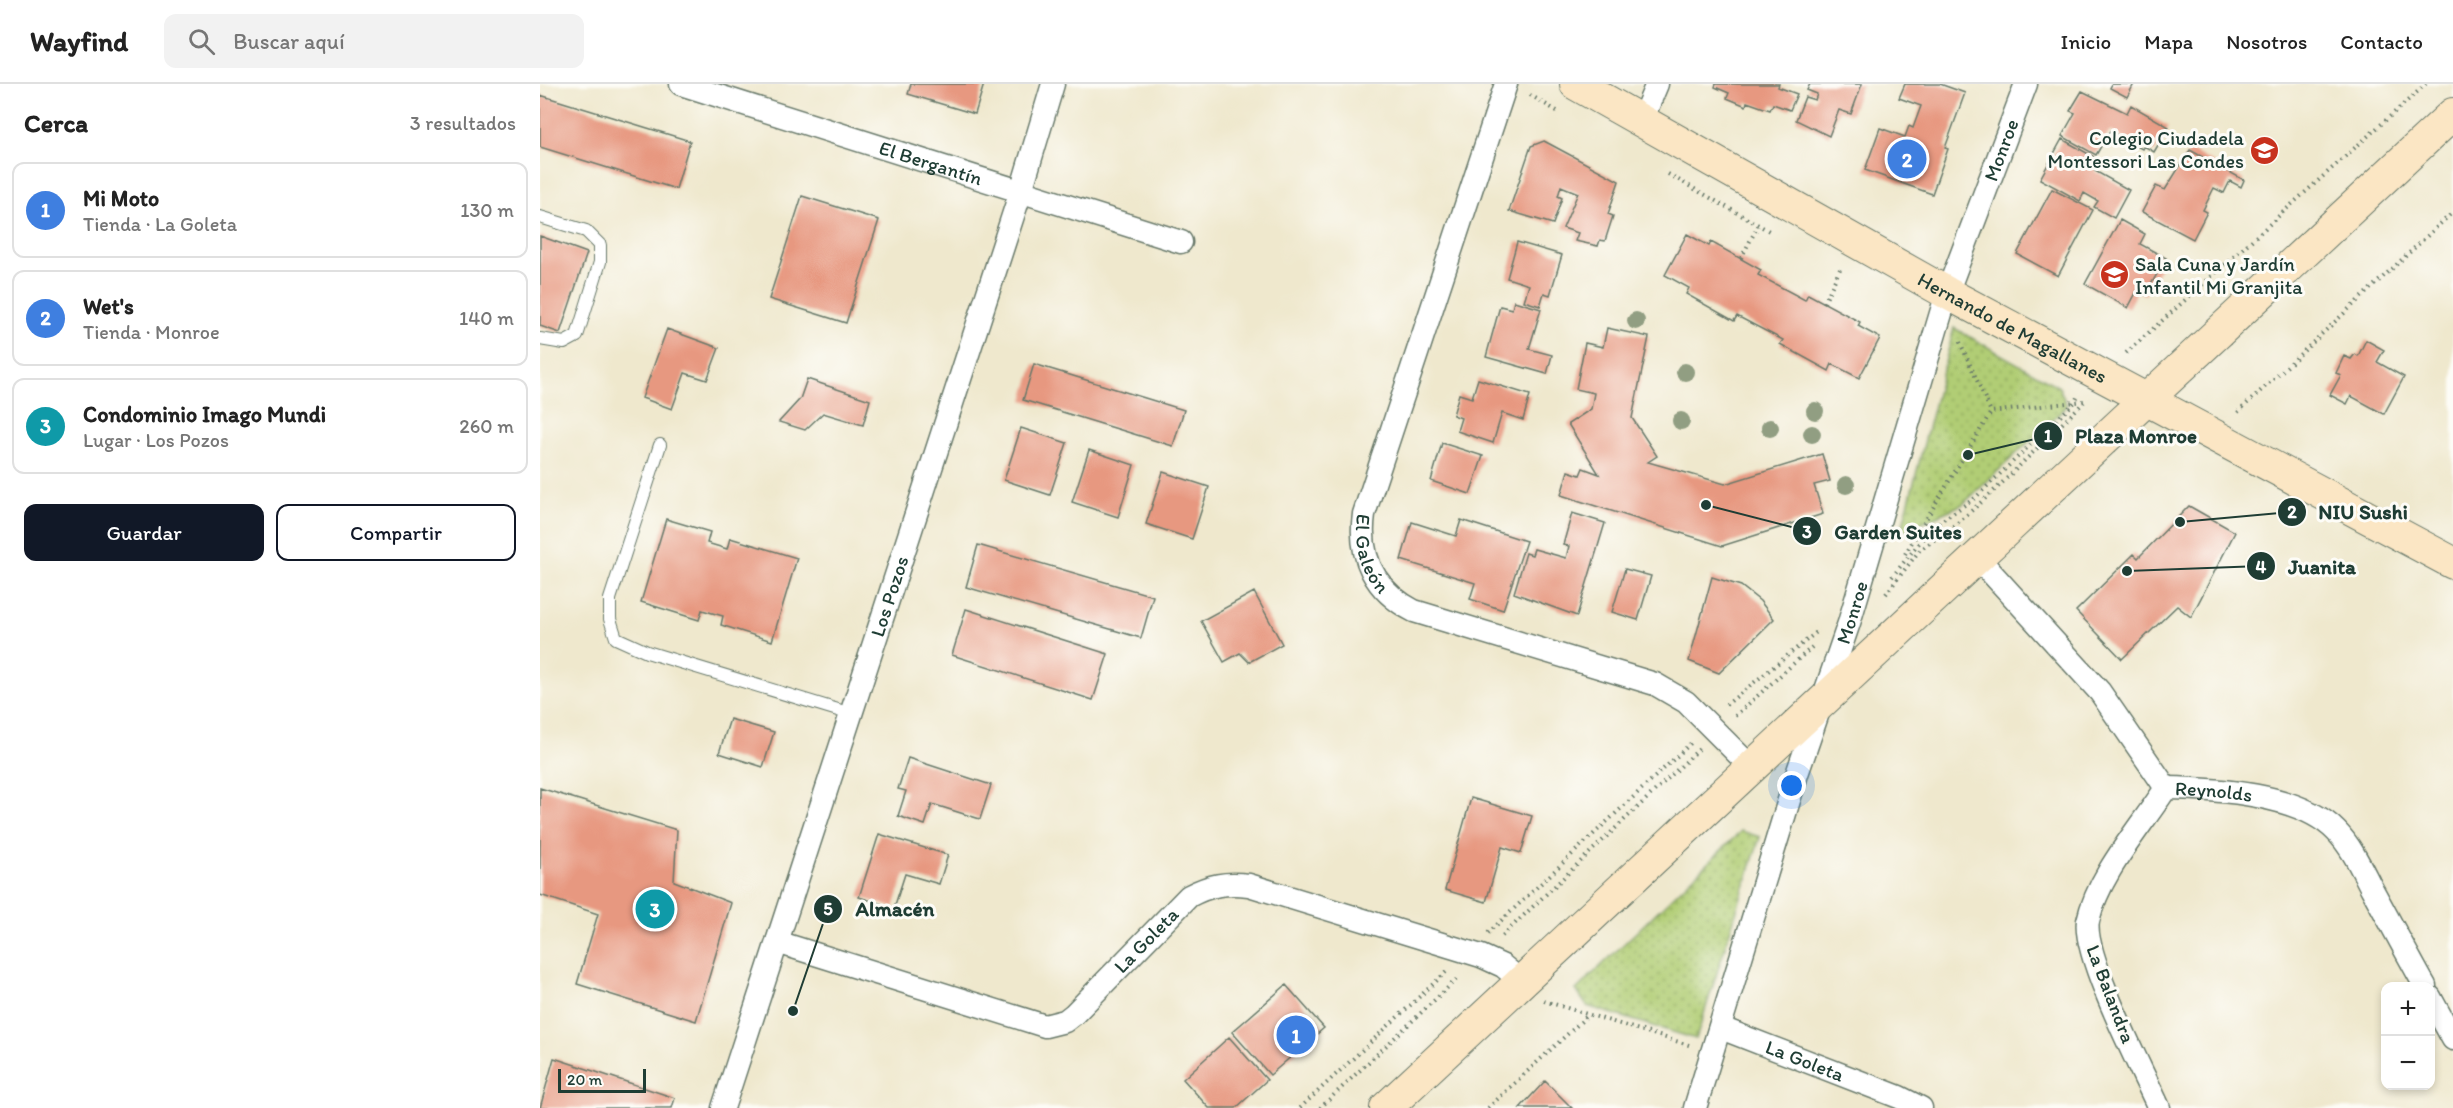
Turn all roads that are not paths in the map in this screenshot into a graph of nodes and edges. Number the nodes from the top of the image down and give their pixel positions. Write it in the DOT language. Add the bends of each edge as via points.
graph roads {
  1 [pos="681,84"];
  2 [pos="1053,84"];
  3 [pos="1506,84"];
  4 [pos="1576,84"];
  5 [pos="1657,84"];
  6 [pos="2026,84"];
  7 [pos="2453,114"];
  8 [pos="1642,120"];
  9 [pos="1020,191"];
  10 [pos="540,217"];
  11 [pos="1181,242"];
  12 [pos="1947,293"];
  13 [pos="540,339"];
  14 [pos="2134,410"];
  15 [pos="660,446"];
  16 [pos="1977,557"];
  17 [pos="2453,563"];
  18 [pos="1821,703"];
  19 [pos="851,714"];
  20 [pos="1752,768"];
  21 [pos="2166,788"];
  22 [pos="777,942"];
  23 [pos="2422,982"];
  24 [pos="1517,986"];
  25 [pos="2435,1006"];
  26 [pos="1721,1028"];
  27 [pos="2453,1039"];
  28 [pos="723,1108"];
  29 [pos="1386,1108"];
  30 [pos="1695,1108"];
  31 [pos="1921,1108"];
  32 [pos="2159,1108"];
  1 -- 9 [label="street, El Bergantín"];
  2 -- 9 [label="street, Los Pozos"];
  3 -- 20 [label="street, El Galeón" via="1364,514 1366,561 1385,591 1414,611 1655,684 1686,702"];
  4 -- 8 [label="main road, Hernando de Magallanes"];
  5 -- 8 [label="street"];
  6 -- 12 [label="street, Monroe"];
  7 -- 14 [label="main road"];
  8 -- 12 [label="main road, Hernando de Magallanes"];
  9 -- 11 [label="street, El Bergantín"];
  9 -- 19 [label="street, Los Pozos"];
  10 -- 13 [label="lane" via="586,231 600,245 600,262 577,336 564,343"];
  12 -- 14 [label="main road, Hernando de Magallanes"];
  12 -- 18 [label="street, Monroe" via="1849,623"];
  14 -- 16 [label="main road"];
  14 -- 17 [label="main road, Hernando de Magallanes"];
  15 -- 19 [label="lane" via="610,599 610,619 616,638 647,652"];
  16 -- 18 [label="main road"];
  16 -- 21 [label="street, Reynolds" via="2100,692"];
  18 -- 20 [label="main road"];
  18 -- 26 [label="street, Monroe"];
  19 -- 22 [label="street, Los Pozos"];
  20 -- 24 [label="main road"];
  21 -- 23 [label="street, Reynolds" via="2215,789 2277,800 2336,830 2354,855"];
  21 -- 32 [label="street, La Balandra" via="2104,880 2088,924 2099,974"];
  22 -- 24 [label="street, La Goleta" via="1045,1026 1065,1021 1074,1014 1189,896 1220,884 1249,885 1503,966"];
  22 -- 28 [label="street, Los Pozos"];
  24 -- 29 [label="main road"];
  25 -- 27 [label="street"];
  26 -- 30 [label="street, Monroe"];
  26 -- 31 [label="street, La Goleta"];
}
